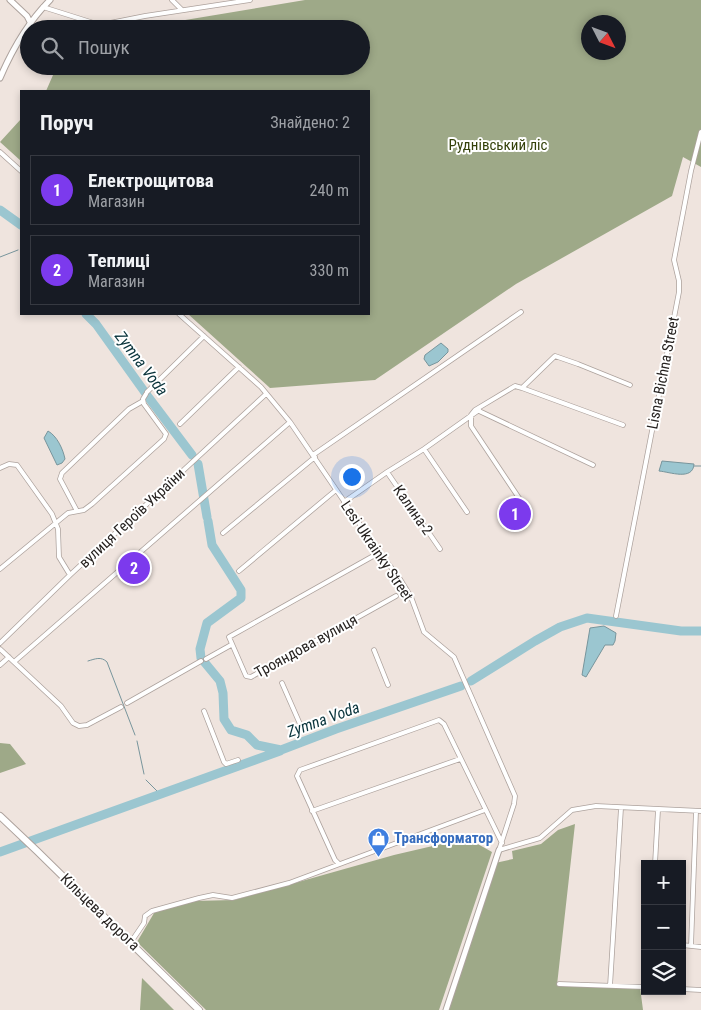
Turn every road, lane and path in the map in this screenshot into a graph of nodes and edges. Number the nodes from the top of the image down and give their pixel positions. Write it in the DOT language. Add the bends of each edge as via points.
graph roads {
  1 [pos="10,0"];
  2 [pos="50,0"];
  3 [pos="172,0"];
  4 [pos="217,0"];
  5 [pos="250,0"];
  6 [pos="222,4"];
  7 [pos="43,7"];
  8 [pos="182,10"];
  9 [pos="28,20"];
  10 [pos="33,20"];
  11 [pos="82,20"];
  12 [pos="131,20"];
  13 [pos="20,40"];
  14 [pos="0,78"];
  15 [pos="701,132"];
  16 [pos="0,152"];
  17 [pos="20,170"];
  18 [pos="521,312"];
  19 [pos="180,315"];
  20 [pos="204,336"];
  21 [pos="240,367"];
  22 [pos="630,385"];
  23 [pos="522,388"];
  24 [pos="266,394"];
  25 [pos="143,401"];
  26 [pos="477,410"];
  27 [pos="471,415"];
  28 [pos="290,422"];
  29 [pos="180,424"];
  30 [pos="623,425"];
  31 [pos="424,449"];
  32 [pos="314,456"];
  33 [pos="593,465"];
  34 [pos="0,468"];
  35 [pos="387,472"];
  36 [pos="336,490"];
  37 [pos="344,502"];
  38 [pos="523,504"];
  39 [pos="76,511"];
  40 [pos="467,512"];
  41 [pos="56,522"];
  42 [pos="224,533"];
  43 [pos="440,549"];
  44 [pos="378,551"];
  45 [pos="0,569"];
  46 [pos="238,571"];
  47 [pos="70,575"];
  48 [pos="396,596"];
  49 [pos="616,616"];
  50 [pos="0,643"];
  51 [pos="231,645"];
  52 [pos="0,649"];
  53 [pos="374,650"];
  54 [pos="9,657"];
  55 [pos="206,659"];
  56 [pos="14,662"];
  57 [pos="201,662"];
  58 [pos="0,666"];
  59 [pos="282,683"];
  60 [pos="388,685"];
  61 [pos="128,703"];
  62 [pos="121,707"];
  63 [pos="204,711"];
  64 [pos="300,724"];
  65 [pos="460,759"];
  66 [pos="238,760"];
  67 [pos="621,808"];
  68 [pos="485,810"];
  69 [pos="658,810"];
  70 [pos="312,811"];
  71 [pos="699,811"];
  72 [pos="0,816"];
  73 [pos="502,843"];
  74 [pos="499,850"];
  75 [pos="655,860"];
  76 [pos="339,864"];
  77 [pos="131,942"];
  78 [pos="686,945"];
  79 [pos="691,946"];
  80 [pos="701,947"];
  81 [pos="559,984"];
  82 [pos="610,986"];
  83 [pos="641,987"];
  84 [pos="686,989"];
  85 [pos="701,990"];
  86 [pos="199,1010"];
  87 [pos="446,1010"];
  1 -- 9 [label="street"];
  2 -- 7 [label="street"];
  3 -- 8 [label="street"];
  4 -- 6 [label="street"];
  5 -- 6 [label="street"];
  6 -- 8 [label="street"];
  7 -- 10 [label="street"];
  7 -- 11 [label="street"];
  8 -- 12 [label="street"];
  13 -- 14 [label="street"];
  15 -- 49 [label="street, Lisna Bichna Street" via="674,260 680,281 679,292"];
  16 -- 17 [label="street"];
  18 -- 32 [label="street"];
  19 -- 20 [label="street, Lesi Ukrainky Street"];
  20 -- 21 [label="street, Lesi Ukrainky Street"];
  20 -- 25 [label="street" via="147,393"];
  21 -- 24 [label="street, Lesi Ukrainky Street"];
  21 -- 29 [label="street"];
  22 -- 23 [label="street" via="555,356"];
  23 -- 26 [label="street" via="516,386"];
  23 -- 30 [label="street"];
  24 -- 28 [label="street, Lesi Ukrainky Street"];
  24 -- 47 [label="street, вулиця Героїв України"];
  25 -- 39 [label="street" via="129,409 62,472 60,479"];
  25 -- 39 [label="street" via="166,434 164,439 92,504"];
  26 -- 27 [label="street"];
  26 -- 33 [label="street"];
  27 -- 31 [label="street"];
  27 -- 38 [label="street" via="471,426"];
  28 -- 32 [label="street, Lesi Ukrainky Street"];
  28 -- 56 [label="street"];
  31 -- 35 [label="street"];
  31 -- 40 [label="street"];
  32 -- 36 [label="street, Lesi Ukrainky Street"];
  32 -- 42 [label="street"];
  34 -- 41 [label="street" via="17,465"];
  35 -- 37 [label="street"];
  35 -- 43 [label="street, Калина-2"];
  36 -- 37 [label="street, Lesi Ukrainky Street"];
  36 -- 46 [label="street"];
  37 -- 44 [label="street, Lesi Ukrainky Street"];
  39 -- 41 [label="street"];
  41 -- 45 [label="street"];
  41 -- 47 [label="street" via="60,557"];
  44 -- 51 [label="street" via="228,637"];
  44 -- 73 [label="street, Lesi Ukrainky Street" via="411,597 424,632 454,657 514,796"];
  47 -- 50 [label="street, вулиця Героїв України"];
  48 -- 51 [label="street, Трояндова вулиця" via="251,677 246,676"];
  51 -- 55 [label="street"];
  52 -- 54 [label="street"];
  53 -- 60 [label="street"];
  54 -- 56 [label="street"];
  54 -- 58 [label="street"];
  56 -- 62 [label="street" via="79,726"];
  57 -- 61 [label="street"];
  59 -- 64 [label="street"];
  63 -- 66 [label="street" via="224,762"];
  65 -- 68 [label="street"];
  65 -- 70 [label="street"];
  65 -- 70 [label="street" via="444,724 439,720 300,770 297,776"];
  67 -- 69 [label="street"];
  67 -- 74 [label="street" via="596,806 572,810 540,838"];
  67 -- 82 [label="street"];
  68 -- 73 [label="street"];
  68 -- 76 [label="street"];
  69 -- 71 [label="street"];
  69 -- 75 [label="street"];
  70 -- 76 [label="street"];
  71 -- 79 [label="street"];
  72 -- 77 [label="highway, Кільцева дорога"];
  73 -- 74 [label="street, Lesi Ukrainky Street"];
  74 -- 87 [label="street"];
  76 -- 77 [label="street" via="232,898 199,898 152,911 145,916 142,928"];
  77 -- 86 [label="highway, Кільцева дорога"];
  78 -- 79 [label="street"];
  79 -- 80 [label="street"];
  81 -- 82 [label="street"];
  82 -- 83 [label="street"];
  84 -- 85 [label="street"];
}
